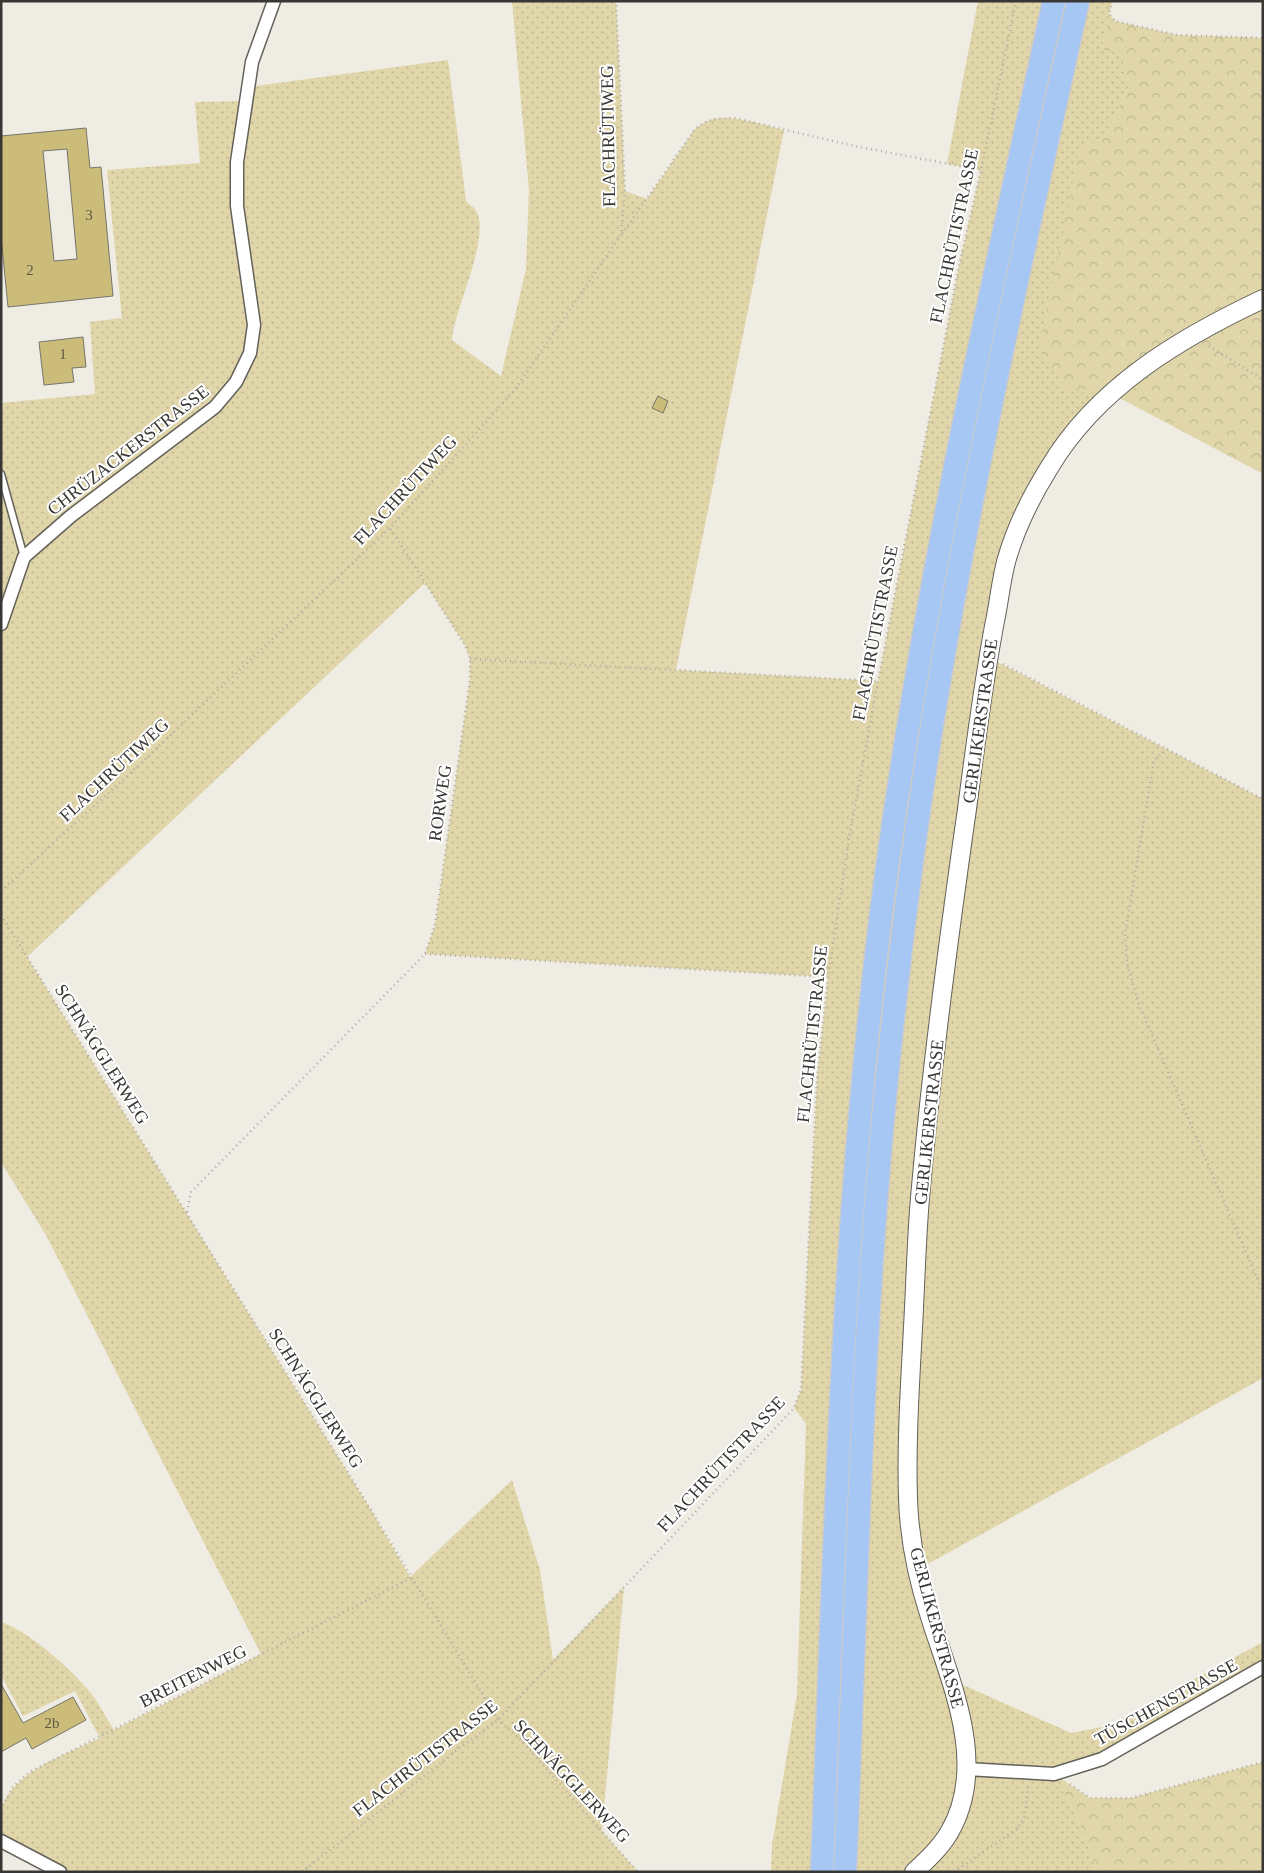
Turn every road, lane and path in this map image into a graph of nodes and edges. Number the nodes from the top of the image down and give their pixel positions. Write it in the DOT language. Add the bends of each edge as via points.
graph roads {
  1 [pos="274,1"];
  2 [pos="616,1"];
  3 [pos="1016,1"];
  4 [pos="1054,1"];
  5 [pos="1078,1"];
  6 [pos="1112,1"];
  7 [pos="1263,38"];
  8 [pos="982,170"];
  9 [pos="621,235"];
  10 [pos="1263,299"];
  11 [pos="1193,335"];
  12 [pos="1263,380"];
  13 [pos="1,474"];
  14 [pos="390,528"];
  15 [pos="24,557"];
  16 [pos="1,624"];
  17 [pos="988,657"];
  18 [pos="470,659"];
  19 [pos="878,681"];
  20 [pos="1168,749"];
  21 [pos="1263,799"];
  22 [pos="1,891"];
  23 [pos="1,915"];
  24 [pos="425,954"];
  25 [pos="828,976"];
  26 [pos="187,1213"];
  27 [pos="1263,1292"];
  28 [pos="410,1578"];
  29 [pos="1263,1668"];
  30 [pos="498,1720"];
  31 [pos="1263,1762"];
  32 [pos="967,1769"];
  33 [pos="1029,1772"];
  34 [pos="1054,1774"];
  35 [pos="1,1810"];
  36 [pos="1,1841"];
  37 [pos="60,1872"];
  38 [pos="302,1872"];
  39 [pos="638,1872"];
  40 [pos="822,1872"];
  41 [pos="845,1872"];
  42 [pos="914,1872"];
  43 [pos="954,1872"];
  1 -- 15 [label="street, CHRÜZACKERSTRASSE" via="252,62 237,162 237,206 254,325 250,353 236,382 215,407 71,516"];
  2 -- 9 [label="path, FLACHRÜTIWEG" via="625,191"];
  3 -- 8 [label="path, FLACHRÜTISTRASSE"];
  4 -- 40 [label="highway" via="949,499 916,674 883,899 859,1118 847,1287"];
  5 -- 41 [label="highway" via="1010,314 957,582 922,789 902,943 882,1129 870,1288"];
  6 -- 7 [label="path" via="1109,14 1115,21 1177,36"];
  8 -- 9 [label="path" via="854,146 735,118 718,118 696,129"];
  8 -- 19 [label="path, FLACHRÜTISTRASSE" via="960,261"];
  9 -- 14 [label="path, FLACHRÜTIWEG" via="514,391"];
  10 -- 11 [label="street, GERLIKERSTRASSE"];
  11 -- 12 [label="path"];
  11 -- 17 [label="street, GERLIKERSTRASSE" via="1115,388 1078,426 1050,466 1024,512 1006,562"];
  13 -- 15 [label="lane"];
  14 -- 18 [label="path" via="465,645"];
  14 -- 22 [label="path, FLACHRÜTIWEG"];
  15 -- 16 [label="street, CHRÜZACKERSTRASSE"];
  17 -- 20 [label="path"];
  17 -- 32 [label="street, GERLIKERSTRASSE" via="950,926 922,1179 908,1422 908,1502 917,1570 956,1694"];
  18 -- 19 [label="path"];
  18 -- 24 [label="path, RORWEG" via="470,679 435,925"];
  19 -- 25 [label="path, FLACHRÜTISTRASSE"];
  20 -- 21 [label="path"];
  20 -- 27 [label="path" via="1154,760 1125,934 1127,963 1138,1002"];
  23 -- 26 [label="path, SCHNÄGGLERWEG"];
  24 -- 25 [label="path"];
  24 -- 26 [label="path" via="191,1192"];
  25 -- 30 [label="path, FLACHRÜTISTRASSE" via="817,1079 801,1390 794,1408"];
  26 -- 28 [label="path, SCHNÄGGLERWEG"];
  28 -- 30 [label="path, SCHNÄGGLERWEG"];
  28 -- 35 [label="path, BREITENWEG" via="28,1773 12,1788"];
  29 -- 34 [label="street, TÜSCHENSTRASSE" via="1102,1759"];
  30 -- 38 [label="path, FLACHRÜTISTRASSE"];
  30 -- 39 [label="path, SCHNÄGGLERWEG" via="520,1739"];
  31 -- 34 [label="path" via="1131,1798 1090,1798"];
  32 -- 33 [label="street, TÜSCHENSTRASSE"];
  32 -- 42 [label="street, GERLIKERSTRASSE" via="961,1803 951,1829"];
  33 -- 34 [label="street, TÜSCHENSTRASSE"];
  33 -- 43 [label="path" via="1025,1816 1017,1829"];
  36 -- 37 [label="street"];
}
